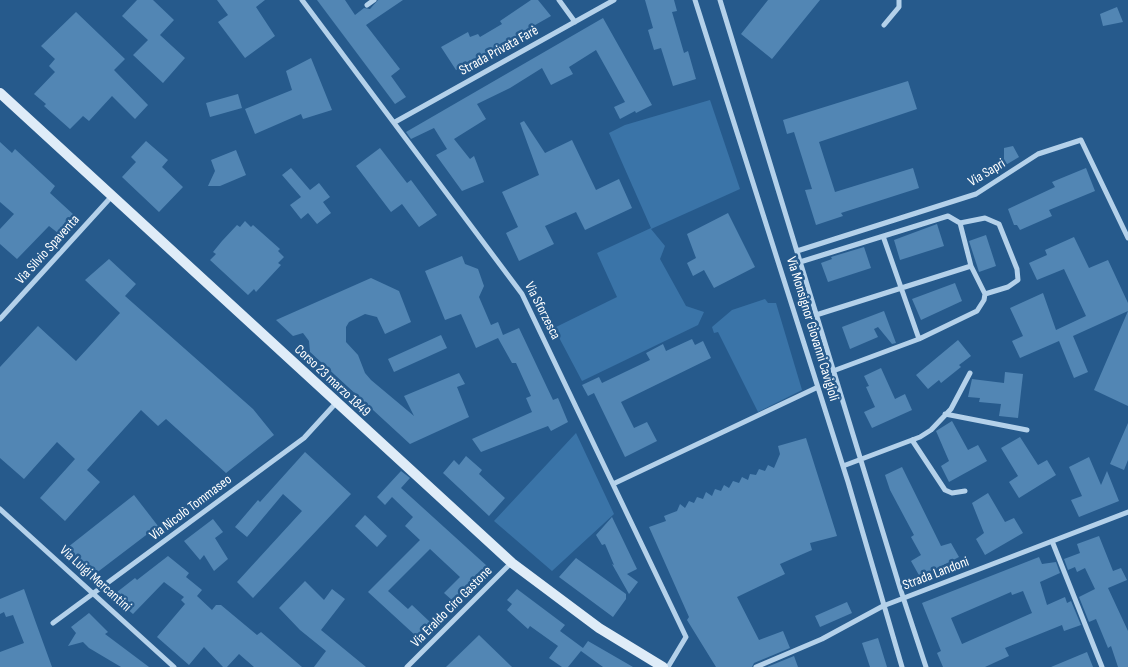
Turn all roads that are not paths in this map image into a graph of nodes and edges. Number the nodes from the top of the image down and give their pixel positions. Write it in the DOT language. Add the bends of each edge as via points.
graph roads {
  1 [pos="302,0"];
  2 [pos="374,0"];
  3 [pos="559,0"];
  4 [pos="614,0"];
  5 [pos="695,0"];
  6 [pos="720,0"];
  7 [pos="899,0"];
  8 [pos="367,5"];
  9 [pos="575,22"];
  10 [pos="884,25"];
  11 [pos="0,94"];
  12 [pos="395,122"];
  13 [pos="112,196"];
  14 [pos="960,223"];
  15 [pos="883,236"];
  16 [pos="1128,238"];
  17 [pos="797,251"];
  18 [pos="800,262"];
  19 [pos="971,266"];
  20 [pos="901,289"];
  21 [pos="986,294"];
  22 [pos="816,315"];
  23 [pos="1,316"];
  24 [pos="919,339"];
  25 [pos="833,371"];
  26 [pos="970,373"];
  27 [pos="818,387"];
  28 [pos="336,403"];
  29 [pos="945,414"];
  30 [pos="1026,430"];
  31 [pos="912,440"];
  32 [pos="861,460"];
  33 [pos="843,466"];
  34 [pos="613,484"];
  35 [pos="965,491"];
  36 [pos="0,509"];
  37 [pos="1128,512"];
  38 [pos="1052,541"];
  39 [pos="512,563"];
  40 [pos="94,593"];
  41 [pos="903,599"];
  42 [pos="883,606"];
  43 [pos="53,623"];
  44 [pos="174,667"];
  45 [pos="407,667"];
  46 [pos="663,667"];
  47 [pos="668,667"];
  48 [pos="756,667"];
  49 [pos="902,667"];
  50 [pos="926,667"];
  51 [pos="1102,667"];
  1 -- 12 [label="street, Via Sforzesca"];
  2 -- 8 [label="street"];
  3 -- 9 [label="street"];
  4 -- 9 [label="street, Strada Privata Farè"];
  5 -- 27 [label="street, Via Monsignor Giovanni Cavigioli"];
  6 -- 17 [label="street, Via Monsignor Giovanni Cavigioli"];
  7 -- 10 [label="street" via="899,7"];
  9 -- 12 [label="street, Strada Privata Farè"];
  11 -- 13 [label="main road, Corso 23 marzo 1849"];
  12 -- 34 [label="street, Via Sforzesca" via="522,294"];
  13 -- 23 [label="street, Via Silvio Spaventa"];
  13 -- 28 [label="main road, Corso 23 marzo 1849"];
  14 -- 15 [label="street" via="948,216"];
  14 -- 19 [label="street"];
  14 -- 21 [label="street" via="985,218 999,224 1017,269 1018,280"];
  15 -- 18 [label="street"];
  15 -- 20 [label="street"];
  16 -- 17 [label="street, Via Sapri" via="1081,140 1038,154 976,194"];
  17 -- 18 [label="street, Via Monsignor Giovanni Cavigioli"];
  18 -- 22 [label="street, Via Monsignor Giovanni Cavigioli"];
  19 -- 20 [label="street"];
  19 -- 21 [label="street"];
  20 -- 22 [label="street"];
  20 -- 24 [label="street"];
  21 -- 24 [label="street" via="977,311"];
  22 -- 25 [label="street, Via Monsignor Giovanni Cavigioli"];
  24 -- 25 [label="street"];
  25 -- 32 [label="street, Via Monsignor Giovanni Cavigioli"];
  26 -- 29 [label="street" via="951,409"];
  27 -- 33 [label="street, Via Monsignor Giovanni Cavigioli"];
  27 -- 34 [label="street"];
  28 -- 39 [label="main road, Corso 23 marzo 1849"];
  28 -- 40 [label="street, Via Nicolò Tommaseo" via="304,438"];
  29 -- 30 [label="street"];
  29 -- 31 [label="street" via="931,430"];
  31 -- 32 [label="street"];
  31 -- 35 [label="street" via="945,490 952,493"];
  32 -- 33 [label="street"];
  32 -- 41 [label="street, Via Monsignor Giovanni Cavigioli"];
  33 -- 42 [label="street, Via Monsignor Giovanni Cavigioli"];
  34 -- 47 [label="street, Via Sforzesca" via="686,637"];
  36 -- 40 [label="street, Via Luigi Mercantini"];
  37 -- 38 [label="street, Strada Landoni"];
  38 -- 41 [label="street, Strada Landoni"];
  38 -- 51 [label="street"];
  39 -- 45 [label="street, Via Eraldo Ciro Gastone"];
  39 -- 46 [label="main road, Corso 23 marzo 1849" via="599,628"];
  40 -- 43 [label="street, Via Nicolò Tommaseo"];
  40 -- 44 [label="street, Via Luigi Mercantini"];
  41 -- 42 [label="street, Strada Landoni"];
  41 -- 50 [label="street, Via Monsignor Giovanni Cavigioli"];
  42 -- 48 [label="street, Strada Landoni" via="822,639"];
  42 -- 49 [label="street, Via Monsignor Giovanni Cavigioli"];
}
